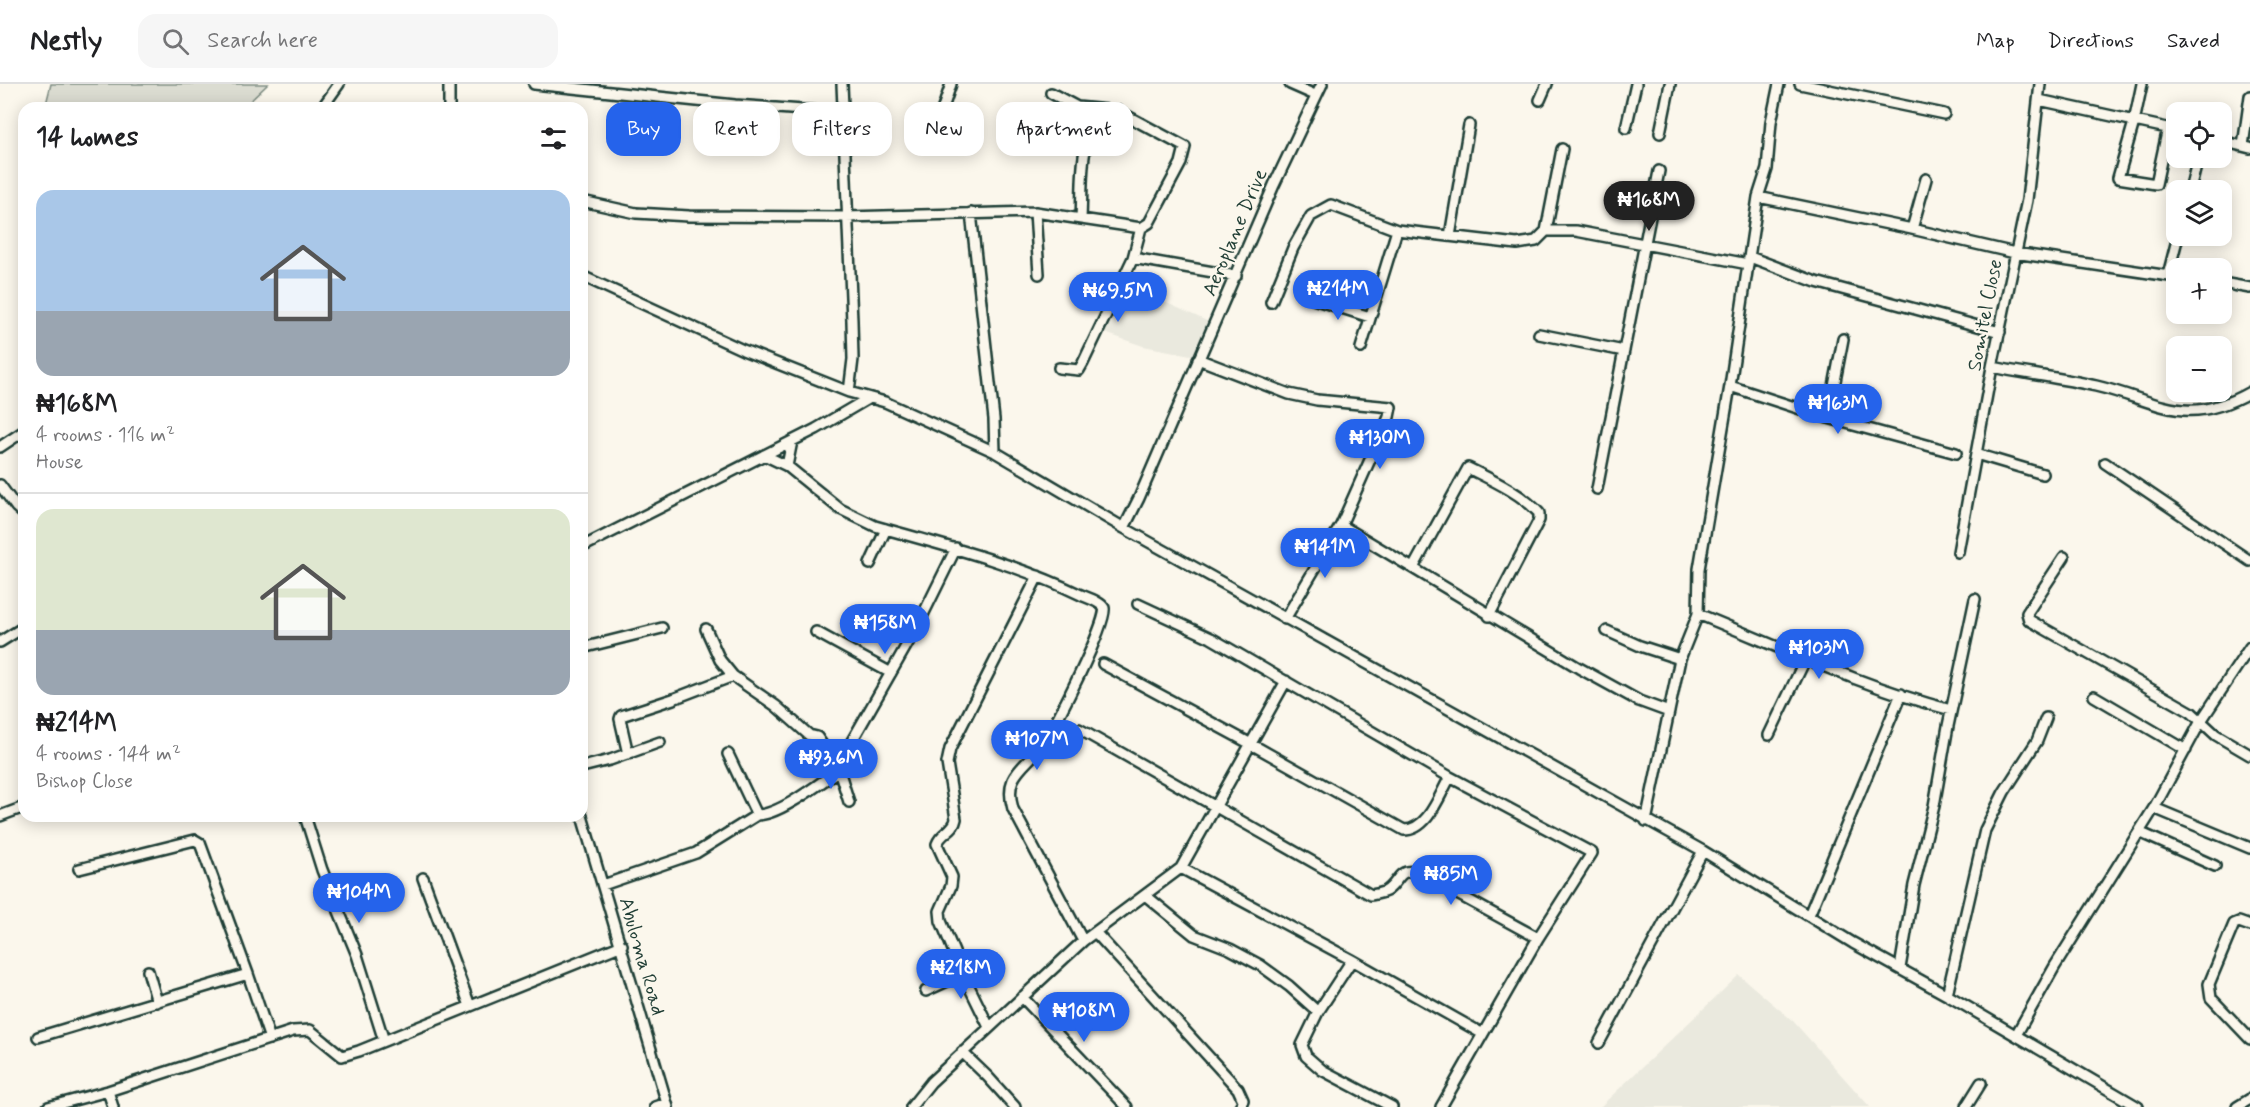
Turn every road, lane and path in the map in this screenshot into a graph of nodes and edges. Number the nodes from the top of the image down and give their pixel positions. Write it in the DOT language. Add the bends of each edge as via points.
graph roads {
  1 [pos="339,84"];
  2 [pos="449,84"];
  3 [pos="534,84"];
  4 [pos="842,84"];
  5 [pos="951,84"];
  6 [pos="1290,84"];
  7 [pos="1322,84"];
  8 [pos="1547,84"];
  9 [pos="1636,84"];
  10 [pos="1670,84"];
  11 [pos="1779,84"];
  12 [pos="1800,84"];
  13 [pos="2040,84"];
  14 [pos="2142,84"];
  15 [pos="1051,93"];
  16 [pos="1315,95"];
  17 [pos="2250,96"];
  18 [pos="1540,100"];
  19 [pos="2039,100"];
  20 [pos="326,102"];
  21 [pos="449,102"];
  22 [pos="844,102"];
  23 [pos="945,102"];
  24 [pos="1068,102"];
  25 [pos="792,109"];
  26 [pos="1944,114"];
  27 [pos="1133,119"];
  28 [pos="2134,122"];
  29 [pos="1469,125"];
  30 [pos="1626,128"];
  31 [pos="2166,128"];
  32 [pos="1660,133"];
  33 [pos="2232,143"];
  34 [pos="2247,147"];
  35 [pos="1562,149"];
  36 [pos="2166,150"];
  37 [pos="845,156"];
  38 [pos="1084,156"];
  39 [pos="1659,171"];
  40 [pos="1926,178"];
  41 [pos="1758,197"];
  42 [pos="588,202"];
  43 [pos="1035,212"];
  44 [pos="970,213"];
  45 [pos="846,217"];
  46 [pos="1081,219"];
  47 [pos="1142,228"];
  48 [pos="1911,229"];
  49 [pos="1397,230"];
  50 [pos="1546,231"];
  51 [pos="1450,236"];
  52 [pos="1645,245"];
  53 [pos="2015,253"];
  54 [pos="1133,258"];
  55 [pos="1749,260"];
  56 [pos="1039,274"];
  57 [pos="2166,275"];
  58 [pos="1236,276"];
  59 [pos="588,279"];
  60 [pos="2232,285"];
  61 [pos="2250,288"];
  62 [pos="1313,299"];
  63 [pos="1271,302"];
  64 [pos="1370,317"];
  65 [pos="2000,332"];
  66 [pos="1539,334"];
  67 [pos="1843,339"];
  68 [pos="1361,348"];
  69 [pos="1624,351"];
  70 [pos="1198,359"];
  71 [pos="1992,367"];
  72 [pos="1059,368"];
  73 [pos="1730,386"];
  74 [pos="849,392"];
  75 [pos="2250,392"];
  76 [pos="869,398"];
  77 [pos="1828,418"];
  78 [pos="18,435"];
  79 [pos="792,441"];
  80 [pos="0,447"];
  81 [pos="996,452"];
  82 [pos="1956,453"];
  83 [pos="1976,454"];
  84 [pos="764,455"];
  85 [pos="2105,463"];
  86 [pos="787,466"];
  87 [pos="2043,474"];
  88 [pos="0,485"];
  89 [pos="1597,489"];
  90 [pos="18,509"];
  91 [pos="1341,525"];
  92 [pos="1124,528"];
  93 [pos="886,529"];
  94 [pos="588,544"];
  95 [pos="956,548"];
  96 [pos="1958,552"];
  97 [pos="2064,556"];
  98 [pos="2250,561"];
  99 [pos="870,564"];
  100 [pos="1413,568"];
  101 [pos="1038,576"];
  102 [pos="1975,599"];
  103 [pos="1138,604"];
  104 [pos="1698,614"];
  105 [pos="1490,616"];
  106 [pos="1285,619"];
  107 [pos="662,628"];
  108 [pos="706,628"];
  109 [pos="18,631"];
  110 [pos="1607,631"];
  111 [pos="816,632"];
  112 [pos="0,642"];
  113 [pos="588,646"];
  114 [pos="2250,647"];
  115 [pos="1680,659"];
  116 [pos="1805,660"];
  117 [pos="1103,664"];
  118 [pos="891,673"];
  119 [pos="733,676"];
  120 [pos="1286,681"];
  121 [pos="1901,694"];
  122 [pos="2094,696"];
  123 [pos="1952,710"];
  124 [pos="1669,712"];
  125 [pos="2046,718"];
  126 [pos="2201,721"];
  127 [pos="1078,729"];
  128 [pos="1769,735"];
  129 [pos="660,742"];
  130 [pos="1251,744"];
  131 [pos="2186,750"];
  132 [pos="628,754"];
  133 [pos="728,754"];
  134 [pos="2250,755"];
  135 [pos="588,765"];
  136 [pos="839,770"];
  137 [pos="1450,777"];
  138 [pos="849,802"];
  139 [pos="1216,808"];
  140 [pos="2154,808"];
  141 [pos="18,809"];
  142 [pos="758,815"];
  143 [pos="0,816"];
  144 [pos="1646,821"];
  145 [pos="307,822"];
  146 [pos="584,822"];
  147 [pos="2139,832"];
  148 [pos="2250,848"];
  149 [pos="1703,851"];
  150 [pos="2215,866"];
  151 [pos="1181,868"];
  152 [pos="79,869"];
  153 [pos="423,878"];
  154 [pos="603,885"];
  155 [pos="1145,895"];
  156 [pos="1809,915"];
  157 [pos="2250,926"];
  158 [pos="1095,932"];
  159 [pos="1538,938"];
  160 [pos="1083,941"];
  161 [pos="622,945"];
  162 [pos="1352,960"];
  163 [pos="1900,968"];
  164 [pos="148,971"];
  165 [pos="248,974"];
  166 [pos="963,974"];
  167 [pos="926,992"];
  168 [pos="1947,995"];
  169 [pos="1022,997"];
  170 [pos="157,1002"];
  171 [pos="470,1006"];
  172 [pos="1318,1012"];
  173 [pos="989,1027"];
  174 [pos="1483,1034"];
  175 [pos="2016,1035"];
  176 [pos="38,1037"];
  177 [pos="270,1039"];
  178 [pos="2250,1039"];
  179 [pos="384,1041"];
  180 [pos="1599,1043"];
  181 [pos="962,1052"];
  182 [pos="1981,1083"];
  183 [pos="108,1091"];
  184 [pos="2250,1099"];
  185 [pos="668,1105"];
  186 [pos="916,1105"];
  187 [pos="48,1107"];
  188 [pos="113,1107"];
  189 [pos="655,1107"];
  190 [pos="1015,1107"];
  191 [pos="1127,1107"];
  192 [pos="1240,1107"];
  193 [pos="1392,1107"];
  194 [pos="1441,1107"];
  195 [pos="1966,1107"];
  196 [pos="2139,1107"];
  197 [pos="2236,1107"];
  1 -- 20 [label="street"];
  2 -- 21 [label="street"];
  3 -- 25 [label="street"];
  4 -- 22 [label="street"];
  5 -- 23 [label="street"];
  6 -- 16 [label="street"];
  7 -- 16 [label="street, Aeroplane Drive"];
  8 -- 18 [label="street"];
  9 -- 30 [label="street"];
  10 -- 32 [label="street"];
  11 -- 41 [label="street" via="1767,169"];
  12 -- 26 [label="street"];
  13 -- 19 [label="street, Somitel Close"];
  14 -- 28 [label="street"];
  15 -- 24 [label="street"];
  16 -- 58 [label="street, Aeroplane Drive"];
  17 -- 34 [label="street"];
  19 -- 28 [label="street"];
  19 -- 53 [label="street, Somitel Close" via="2029,184"];
  27 -- 47 [label="street" via="1185,147 1159,206"];
  28 -- 31 [label="street"];
  28 -- 36 [label="street" via="2118,178 2156,184"];
  29 -- 51 [label="street"];
  33 -- 34 [label="street"];
  35 -- 50 [label="street"];
  37 -- 45 [label="street"];
  38 -- 46 [label="street"];
  39 -- 52 [label="street"];
  40 -- 48 [label="street"];
  41 -- 48 [label="street"];
  41 -- 55 [label="street"];
  42 -- 45 [label="street" via="636,213"];
  43 -- 44 [label="street"];
  43 -- 46 [label="street"];
  43 -- 56 [label="street"];
  44 -- 45 [label="street"];
  44 -- 81 [label="street"];
  45 -- 74 [label="street" via="853,359"];
  46 -- 47 [label="street"];
  47 -- 54 [label="street"];
  48 -- 53 [label="street"];
  49 -- 51 [label="street"];
  49 -- 63 [label="street" via="1331,205 1320,210 1311,216 1293,248"];
  49 -- 64 [label="street"];
  50 -- 51 [label="street" via="1536,241 1517,244"];
  50 -- 52 [label="street" via="1576,231"];
  52 -- 55 [label="street"];
  52 -- 69 [label="street"];
  53 -- 57 [label="street"];
  53 -- 65 [label="street, Somitel Close"];
  54 -- 58 [label="street"];
  54 -- 72 [label="street" via="1079,370"];
  55 -- 65 [label="street"];
  55 -- 73 [label="street"];
  58 -- 70 [label="street, Aeroplane Drive"];
  59 -- 74 [label="street" via="743,350"];
  60 -- 61 [label="street"];
  62 -- 64 [label="street"];
  64 -- 68 [label="street"];
  65 -- 71 [label="street, Somitel Close"];
  66 -- 69 [label="street"];
  67 -- 77 [label="street"];
  69 -- 89 [label="street"];
  70 -- 91 [label="street" via="1289,394 1391,407"];
  70 -- 92 [label="street, Aeroplane Drive"];
  71 -- 75 [label="street" via="2097,386 2169,410 2192,411 2230,403"];
  71 -- 83 [label="street, Somitel Close"];
  73 -- 77 [label="street"];
  73 -- 104 [label="street" via="1699,568"];
  74 -- 76 [label="street"];
  76 -- 79 [label="street"];
  76 -- 81 [label="street"];
  77 -- 82 [label="street"];
  78 -- 80 [label="street"];
  79 -- 84 [label="street"];
  79 -- 86 [label="street"];
  81 -- 92 [label="street"];
  83 -- 87 [label="street"];
  83 -- 96 [label="street, Somitel Close"];
  84 -- 86 [label="street"];
  84 -- 94 [label="street"];
  85 -- 98 [label="street"];
  86 -- 93 [label="street" via="840,509"];
  88 -- 90 [label="street"];
  91 -- 100 [label="street"];
  91 -- 106 [label="street"];
  92 -- 106 [label="street"];
  93 -- 95 [label="street"];
  93 -- 99 [label="street"];
  95 -- 101 [label="street"];
  95 -- 118 [label="street"];
  97 -- 126 [label="street" via="2027,613 2029,620"];
  100 -- 105 [label="street"];
  100 -- 105 [label="street" via="1468,468 1500,484 1536,509 1539,520"];
  101 -- 160 [label="street" via="1100,604 1105,614 1058,718 1044,743 1011,782 1009,793 1013,808"];
  101 -- 166 [label="street" via="950,749 947,763 956,819 937,844 952,877 940,911"];
  102 -- 123 [label="street"];
  103 -- 120 [label="street" via="1211,638"];
  104 -- 115 [label="street"];
  104 -- 116 [label="street"];
  105 -- 124 [label="street" via="1608,685"];
  106 -- 144 [label="street"];
  107 -- 113 [label="street"];
  108 -- 119 [label="street" via="720,660"];
  109 -- 112 [label="street"];
  110 -- 115 [label="street"];
  111 -- 118 [label="street"];
  114 -- 126 [label="street"];
  115 -- 124 [label="street"];
  116 -- 121 [label="street"];
  116 -- 128 [label="street"];
  117 -- 130 [label="street"];
  118 -- 136 [label="street"];
  119 -- 132 [label="street" via="621,716"];
  119 -- 136 [label="street" via="809,735 817,737"];
  120 -- 130 [label="street"];
  120 -- 137 [label="street"];
  121 -- 123 [label="street"];
  121 -- 156 [label="street"];
  122 -- 131 [label="street"];
  123 -- 163 [label="street"];
  124 -- 144 [label="street"];
  125 -- 168 [label="street" via="2037,741 1985,830"];
  126 -- 131 [label="street"];
  126 -- 134 [label="street"];
  127 -- 139 [label="street"];
  129 -- 132 [label="street"];
  130 -- 137 [label="street" via="1404,830 1413,830 1425,821"];
  130 -- 139 [label="street"];
  131 -- 140 [label="street"];
  132 -- 135 [label="street"];
  133 -- 142 [label="street"];
  136 -- 138 [label="street"];
  136 -- 142 [label="street" via="799,798"];
  137 -- 159 [label="street" via="1592,853"];
  139 -- 151 [label="street"];
  139 -- 159 [label="street" via="1371,895 1384,892 1409,870"];
  140 -- 147 [label="street"];
  140 -- 148 [label="street"];
  141 -- 143 [label="street"];
  142 -- 154 [label="street" via="696,853"];
  144 -- 149 [label="street"];
  145 -- 179 [label="street" via="357,955"];
  146 -- 154 [label="street, Abuloma Road"];
  147 -- 150 [label="street"];
  147 -- 175 [label="street"];
  149 -- 156 [label="street"];
  149 -- 180 [label="street"];
  151 -- 155 [label="street"];
  151 -- 162 [label="street"];
  152 -- 165 [label="street" via="195,840 200,843"];
  153 -- 171 [label="street"];
  154 -- 161 [label="street, Abuloma Road"];
  155 -- 158 [label="street"];
  155 -- 172 [label="street" via="1194,935 1260,965"];
  156 -- 163 [label="street"];
  157 -- 178 [label="street" via="2234,924 2209,984 2211,998"];
  158 -- 160 [label="street"];
  158 -- 192 [label="street" via="1238,1089 1244,1100"];
  159 -- 174 [label="street"];
  160 -- 169 [label="street"];
  161 -- 171 [label="street"];
  161 -- 185 [label="street, Abuloma Road"];
  162 -- 172 [label="street"];
  162 -- 174 [label="street"];
  163 -- 168 [label="street"];
  164 -- 170 [label="street"];
  165 -- 170 [label="street"];
  165 -- 177 [label="street"];
  166 -- 167 [label="street"];
  166 -- 173 [label="street"];
  168 -- 175 [label="street"];
  169 -- 173 [label="street"];
  169 -- 191 [label="street"];
  170 -- 176 [label="street"];
  171 -- 179 [label="street"];
  172 -- 193 [label="street" via="1302,1045 1306,1056 1323,1070"];
  173 -- 181 [label="street"];
  174 -- 194 [label="street"];
  175 -- 196 [label="street"];
  177 -- 179 [label="street" via="310,1030 342,1056"];
  177 -- 183 [label="street"];
  181 -- 186 [label="street" via="930,1082"];
  181 -- 190 [label="street"];
  182 -- 195 [label="street"];
  183 -- 187 [label="street"];
  183 -- 188 [label="street"];
  184 -- 197 [label="street"];
  185 -- 189 [label="street"];
}
